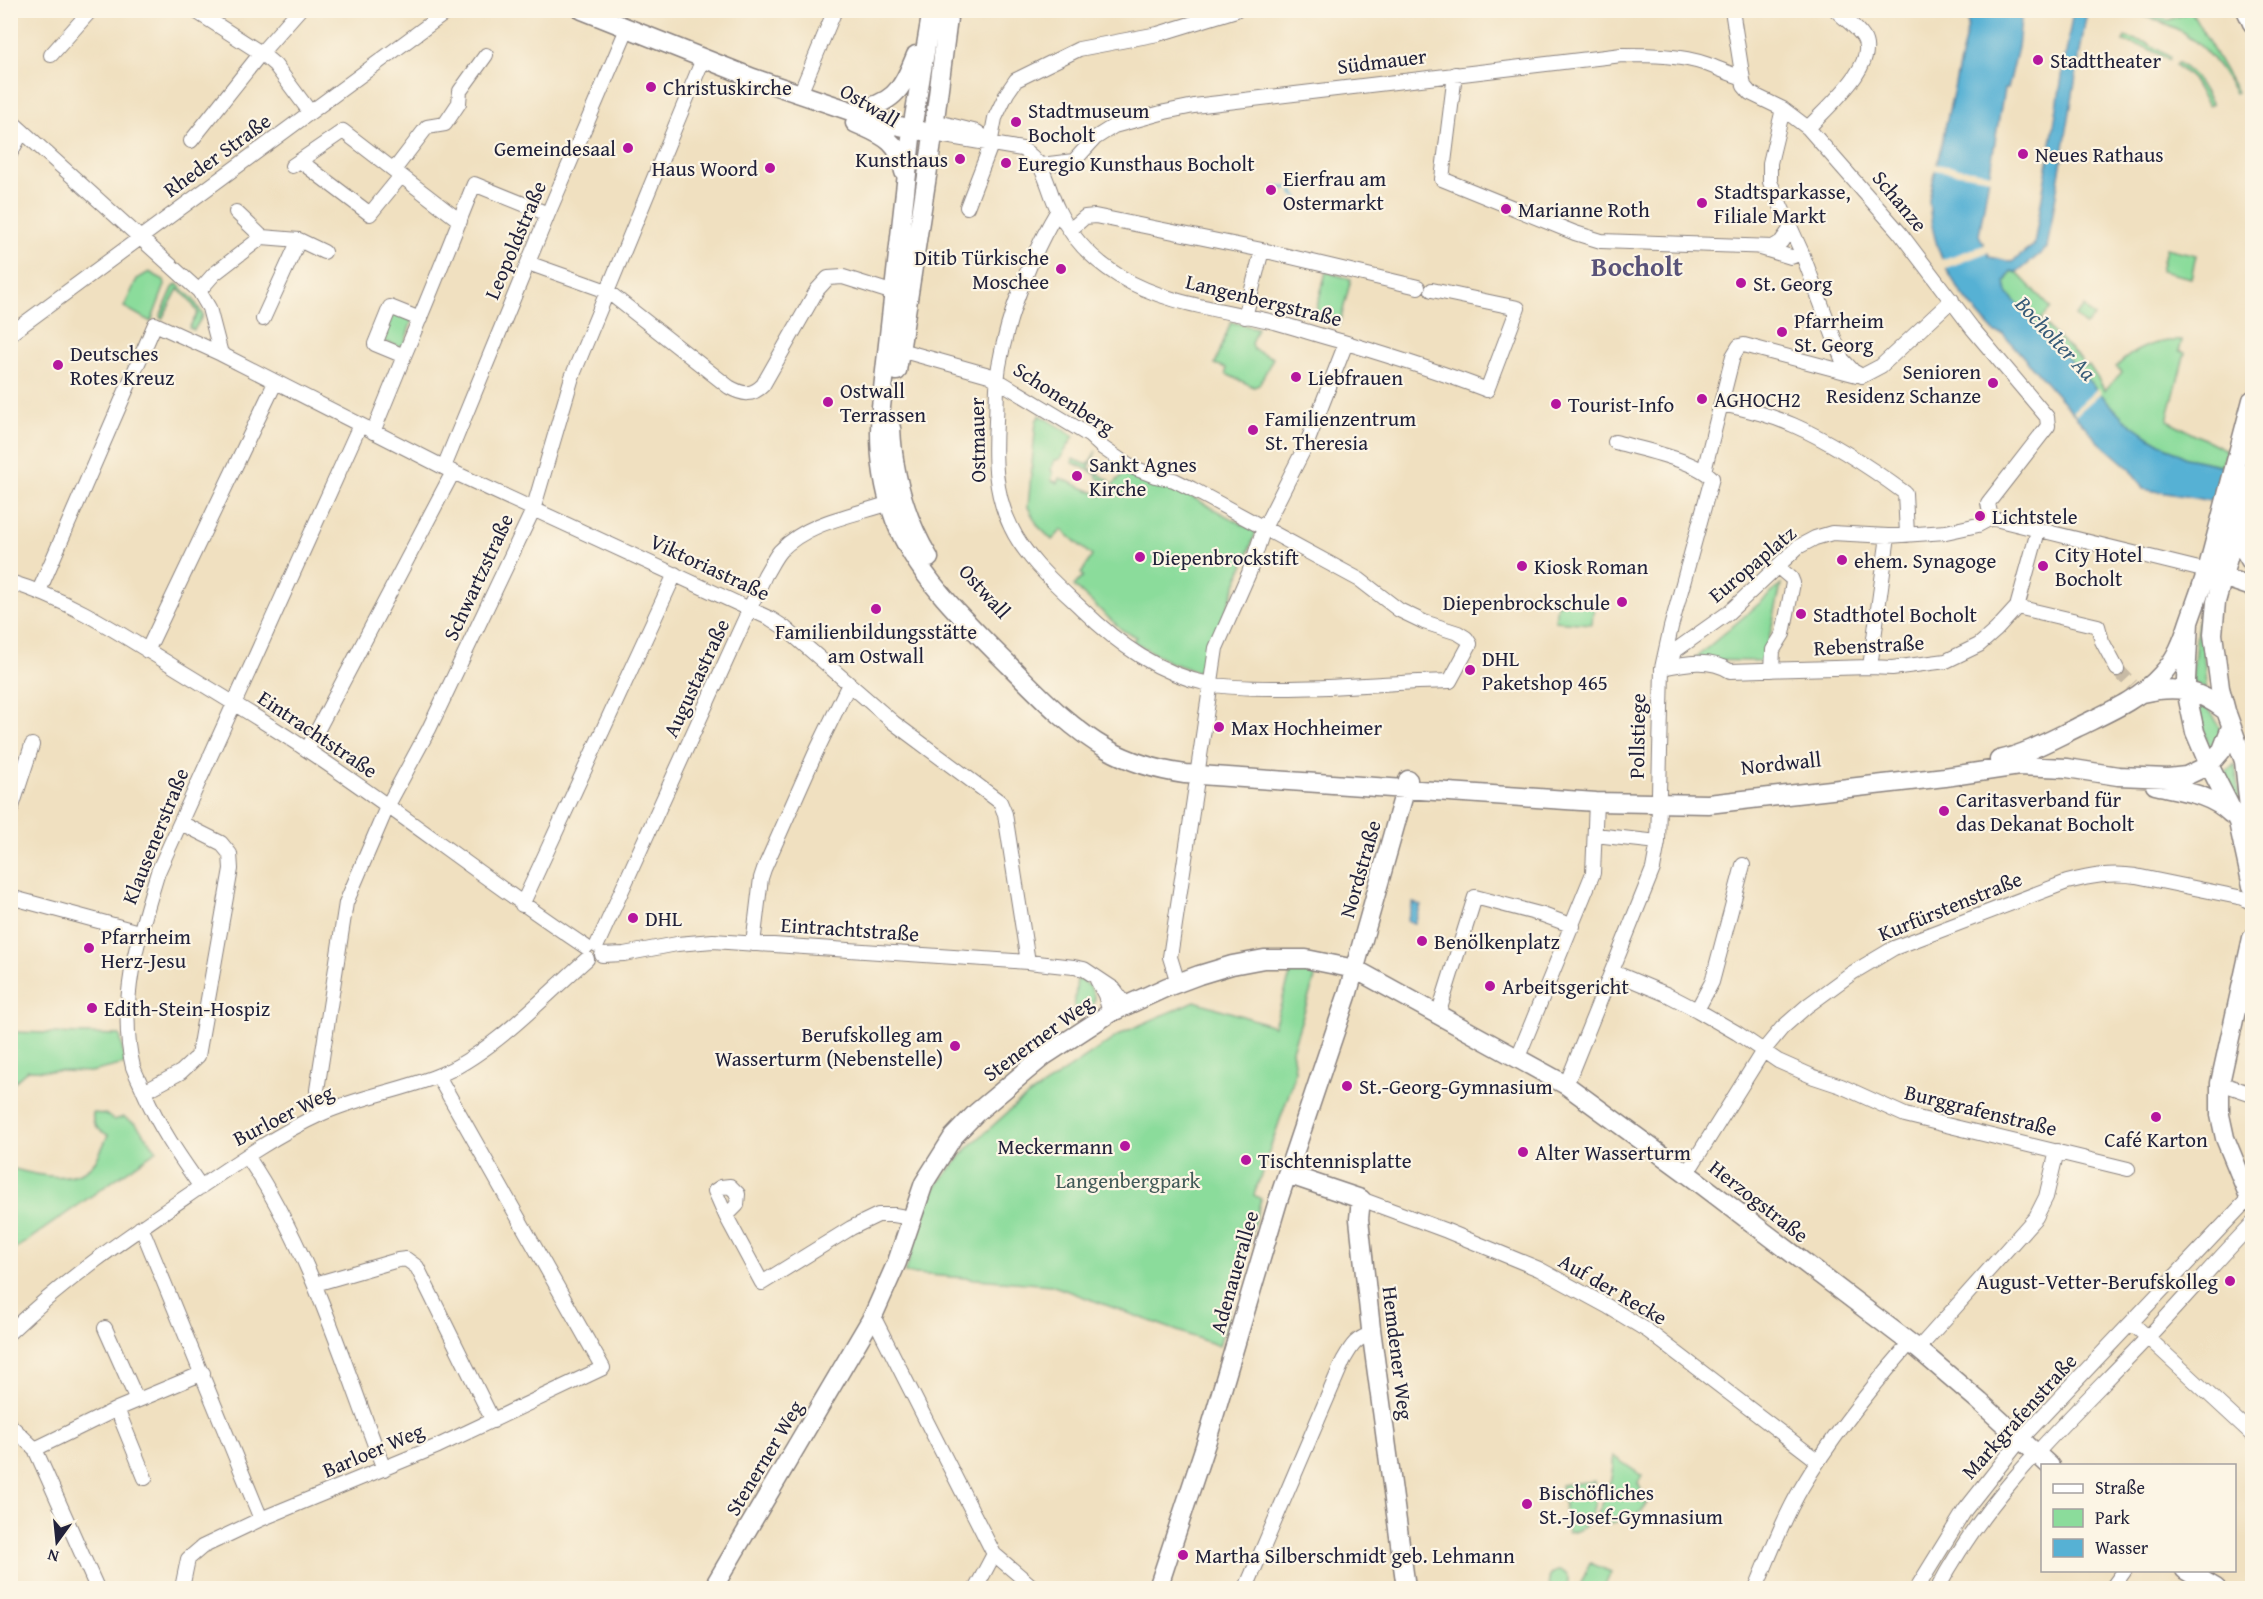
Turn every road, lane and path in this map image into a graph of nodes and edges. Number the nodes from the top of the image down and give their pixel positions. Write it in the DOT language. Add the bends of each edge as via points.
graph roads {
  1 [pos="91,10"];
  2 [pos="194,10"];
  3 [pos="299,10"];
  4 [pos="449,10"];
  5 [pos="582,10"];
  6 [pos="835,10"];
  7 [pos="949,10"];
  8 [pos="1236,10"];
  9 [pos="1732,10"];
  10 [pos="1836,10"];
  11 [pos="2246,10"];
  12 [pos="931,18"];
  13 [pos="2253,23"];
  14 [pos="627,29"];
  15 [pos="261,53"];
  16 [pos="486,55"];
  17 [pos="51,56"];
  18 [pos="703,59"];
  19 [pos="1455,74"];
  20 [pos="1741,77"];
  21 [pos="809,97"];
  22 [pos="869,107"];
  23 [pos="1783,109"];
  24 [pos="310,112"];
  25 [pos="10,120"];
  26 [pos="923,125"];
  27 [pos="1808,128"];
  28 [pos="22,132"];
  29 [pos="191,141"];
  30 [pos="991,143"];
  31 [pos="10,154"];
  32 [pos="1041,165"];
  33 [pos="397,173"];
  34 [pos="906,185"];
  35 [pos="967,207"];
  36 [pos="1058,210"];
  37 [pos="236,212"];
  38 [pos="548,214"];
  39 [pos="460,220"];
  40 [pos="1791,228"];
  41 [pos="1070,230"];
  42 [pos="262,237"];
  43 [pos="140,238"];
  44 [pos="299,240"];
  45 [pos="1756,247"];
  46 [pos="1262,250"];
  47 [pos="324,252"];
  48 [pos="1802,253"];
  49 [pos="528,263"];
  50 [pos="1418,287"];
  51 [pos="1432,290"];
  52 [pos="199,291"];
  53 [pos="607,291"];
  54 [pos="894,293"];
  55 [pos="1952,300"];
  56 [pos="1245,317"];
  57 [pos="262,319"];
  58 [pos="420,319"];
  59 [pos="10,334"];
  60 [pos="1346,343"];
  61 [pos="900,350"];
  62 [pos="221,354"];
  63 [pos="404,356"];
  64 [pos="1862,376"];
  65 [pos="998,379"];
  66 [pos="275,382"];
  67 [pos="2253,400"];
  68 [pos="1721,404"];
  69 [pos="360,425"];
  70 [pos="373,432"];
  71 [pos="1615,442"];
  72 [pos="448,470"];
  73 [pos="2253,470"];
  74 [pos="1708,474"];
  75 [pos="895,501"];
  76 [pos="533,510"];
  77 [pos="2232,513"];
  78 [pos="1991,518"];
  79 [pos="1263,528"];
  80 [pos="2038,531"];
  81 [pos="1907,535"];
  82 [pos="1888,536"];
  83 [pos="2253,563"];
  84 [pos="1778,567"];
  85 [pos="675,574"];
  86 [pos="2215,574"];
  87 [pos="10,582"];
  88 [pos="2253,587"];
  89 [pos="39,591"];
  90 [pos="2017,607"];
  91 [pos="751,609"];
  92 [pos="2190,621"];
  93 [pos="1458,633"];
  94 [pos="147,651"];
  95 [pos="1870,667"];
  96 [pos="1662,668"];
  97 [pos="2117,669"];
  98 [pos="1772,670"];
  99 [pos="849,684"];
  100 [pos="1210,684"];
  101 [pos="2186,690"];
  102 [pos="2137,691"];
  103 [pos="235,704"];
  104 [pos="2229,719"];
  105 [pos="2056,738"];
  106 [pos="32,745"];
  107 [pos="307,750"];
  108 [pos="2209,765"];
  109 [pos="2067,768"];
  110 [pos="1197,776"];
  111 [pos="2118,776"];
  112 [pos="1407,785"];
  113 [pos="1659,799"];
  114 [pos="1596,802"];
  115 [pos="387,807"];
  116 [pos="10,813"];
  117 [pos="2238,822"];
  118 [pos="181,823"];
  119 [pos="1595,835"];
  120 [pos="2253,835"];
  121 [pos="1658,842"];
  122 [pos="1743,865"];
  123 [pos="2253,886"];
  124 [pos="10,897"];
  125 [pos="2253,903"];
  126 [pos="522,905"];
  127 [pos="1573,927"];
  128 [pos="139,932"];
  129 [pos="2253,938"];
  130 [pos="753,944"];
  131 [pos="593,952"];
  132 [pos="1028,962"];
  133 [pos="1355,969"];
  134 [pos="1613,972"];
  135 [pos="1178,983"];
  136 [pos="1118,1009"];
  137 [pos="1697,1010"];
  138 [pos="1438,1015"];
  139 [pos="1763,1051"];
  140 [pos="1518,1057"];
  141 [pos="438,1076"];
  142 [pos="2220,1083"];
  143 [pos="1566,1085"];
  144 [pos="144,1092"];
  145 [pos="2253,1094"];
  146 [pos="321,1114"];
  147 [pos="2057,1151"];
  148 [pos="247,1156"];
  149 [pos="2128,1168"];
  150 [pos="1687,1173"];
  151 [pos="1287,1174"];
  152 [pos="201,1187"];
  153 [pos="1361,1199"];
  154 [pos="2251,1201"];
  155 [pos="726,1216"];
  156 [pos="911,1218"];
  157 [pos="2253,1224"];
  158 [pos="140,1228"];
  159 [pos="2169,1283"];
  160 [pos="315,1284"];
  161 [pos="2184,1297"];
  162 [pos="873,1316"];
  163 [pos="2132,1323"];
  164 [pos="105,1328"];
  165 [pos="10,1332"];
  166 [pos="1372,1334"];
  167 [pos="2148,1337"];
  168 [pos="1914,1346"];
  169 [pos="203,1373"];
  170 [pos="137,1400"];
  171 [pos="117,1409"];
  172 [pos="493,1421"];
  173 [pos="10,1425"];
  174 [pos="2253,1434"];
  175 [pos="2021,1439"];
  176 [pos="35,1449"];
  177 [pos="2036,1453"];
  178 [pos="1818,1461"];
  179 [pos="2048,1464"];
  180 [pos="384,1469"];
  181 [pos="145,1478"];
  182 [pos="261,1519"];
  183 [pos="994,1554"];
  184 [pos="2124,1572"];
  185 [pos="2188,1572"];
  186 [pos="97,1588"];
  187 [pos="182,1588"];
  188 [pos="713,1588"];
  189 [pos="976,1588"];
  190 [pos="1034,1588"];
  191 [pos="1158,1588"];
  192 [pos="1246,1588"];
  193 [pos="1406,1588"];
  194 [pos="1756,1588"];
  195 [pos="1917,1588"];
  196 [pos="1938,1588"];
  197 [pos="2112,1588"];
  198 [pos="2216,1588"];
  1 -- 17 [label="street"];
  2 -- 15 [label="street"];
  3 -- 15 [label="street"];
  4 -- 24 [label="street, Rheder Straße"];
  5 -- 14 [label="main road"];
  6 -- 21 [label="street"];
  7 -- 26 [label="main road"];
  8 -- 30 [label="street" via="1158,34 1079,49 1036,69 1016,80 1007,93 995,118"];
  9 -- 20 [label="street"];
  10 -- 27 [label="street" via="1863,36 1867,57 1860,72"];
  11 -- 13 [label="main road"];
  12 -- 22 [label="main road" via="898,92"];
  12 -- 26 [label="main road" via="932,56"];
  14 -- 18 [label="main road"];
  14 -- 38 [label="street, Leopoldstraße"];
  15 -- 24 [label="street" via="288,80"];
  15 -- 29 [label="street"];
  16 -- 33 [label="street" via="459,91 459,104 445,123 427,127"];
  18 -- 21 [label="main road"];
  18 -- 53 [label="street, Schwartzstraße"];
  19 -- 20 [label="street, Südmauer" via="1653,55 1704,63"];
  19 -- 32 [label="street, Südmauer" via="1165,111 1104,131 1074,161"];
  19 -- 45 [label="street" via="1442,179 1600,241"];
  20 -- 23 [label="street, Schanze" via="1750,93"];
  21 -- 22 [label="main road"];
  21 -- 26 [label="main road" via="886,123"];
  21 -- 34 [label="main road, Ostwall" via="890,140 903,161"];
  22 -- 26 [label="main road"];
  23 -- 27 [label="street, Schanze"];
  23 -- 40 [label="street" via="1769,175"];
  24 -- 43 [label="street, Rheder Straße"];
  25 -- 28 [label="street"];
  26 -- 30 [label="street" via="976,132"];
  26 -- 34 [label="main road, Ostwall"];
  26 -- 61 [label="main road, Ostwall" via="914,255"];
  27 -- 55 [label="street, Schanze" via="1900,233"];
  28 -- 31 [label="street"];
  28 -- 43 [label="street"];
  30 -- 32 [label="street" via="1022,149"];
  30 -- 35 [label="street"];
  32 -- 36 [label="street, Langenbergstraße"];
  33 -- 33 [label="street" via="370,214 296,163 343,131"];
  33 -- 39 [label="street"];
  34 -- 54 [label="main road, Ostwall"];
  36 -- 41 [label="street, Langenbergstraße"];
  36 -- 65 [label="street, Ostmauer" via="1013,310"];
  37 -- 42 [label="street"];
  38 -- 39 [label="street" via="474,184"];
  38 -- 49 [label="street, Leopoldstraße"];
  39 -- 58 [label="street"];
  40 -- 45 [label="street" via="1773,247"];
  40 -- 48 [label="street"];
  41 -- 46 [label="street" via="1085,217 1095,216"];
  41 -- 56 [label="street, Langenbergstraße" via="1087,252 1136,285 1165,297"];
  42 -- 44 [label="street"];
  42 -- 52 [label="street" via="214,274"];
  43 -- 52 [label="street"];
  43 -- 59 [label="street, Rheder Straße"];
  44 -- 47 [label="street"];
  44 -- 57 [label="street"];
  45 -- 48 [label="street" via="1791,257"];
  46 -- 50 [label="street"];
  46 -- 56 [label="street"];
  48 -- 64 [label="street" via="1842,359"];
  49 -- 53 [label="street"];
  49 -- 72 [label="street, Leopoldstraße"];
  51 -- 60 [label="street, Langenbergstraße" via="1518,308 1487,390"];
  52 -- 62 [label="street" via="209,308"];
  53 -- 54 [label="street" via="729,387 746,394 763,385 817,290 828,278 843,277"];
  53 -- 76 [label="street, Schwartzstraße" via="572,377"];
  54 -- 75 [label="main road, Ostwall" via="879,435 881,468"];
  55 -- 64 [label="street" via="1881,366"];
  55 -- 78 [label="street, Schanze" via="2047,417 2048,426 1988,503"];
  56 -- 60 [label="street, Langenbergstraße"];
  58 -- 63 [label="street"];
  58 -- 63 [label="street" via="390,307 375,344"];
  60 -- 79 [label="street" via="1307,443"];
  61 -- 65 [label="street, Schonenberg"];
  61 -- 75 [label="main road, Ostwall" via="891,427"];
  62 -- 66 [label="street, Viktoriastraße"];
  62 -- 89 [label="street, Viktoriastraße" via="155,324"];
  63 -- 70 [label="street"];
  64 -- 68 [label="street, Pollstiege" via="1744,345 1733,356"];
  65 -- 79 [label="street, Schonenberg" via="1090,436 1129,466 1174,480"];
  65 -- 100 [label="street, Ostmauer" via="994,454 997,481 1004,512 1023,547 1090,617 1130,651 1176,674"];
  66 -- 69 [label="street, Viktoriastraße"];
  66 -- 94 [label="street"];
  67 -- 77 [label="main road" via="2238,457"];
  68 -- 74 [label="street, Pollstiege"];
  68 -- 81 [label="street" via="1797,427 1893,484 1905,493"];
  69 -- 70 [label="street, Viktoriastraße"];
  69 -- 103 [label="street, Klausenerstraße"];
  70 -- 72 [label="street, Viktoriastraße"];
  71 -- 74 [label="street"];
  72 -- 76 [label="street, Viktoriastraße"];
  72 -- 107 [label="street, Leopoldstraße"];
  73 -- 77 [label="main road"];
  74 -- 96 [label="street, Pollstiege"];
  75 -- 91 [label="street, Augustastraße" via="803,533 780,552"];
  75 -- 110 [label="main road, Ostwall" via="904,539 937,588 1049,705 1090,738 1126,759"];
  76 -- 85 [label="street, Viktoriastraße"];
  76 -- 115 [label="street, Schwartzstraße" via="429,729"];
  77 -- 83 [label="main road" via="2240,543"];
  77 -- 86 [label="main road"];
  78 -- 80 [label="street"];
  78 -- 81 [label="street, Europaplatz" via="1961,529"];
  79 -- 93 [label="street, Schonenberg" via="1360,580 1399,610"];
  79 -- 100 [label="street" via="1250,573 1216,648"];
  80 -- 86 [label="street"];
  80 -- 90 [label="street, Rebenstraße"];
  81 -- 82 [label="street, Europaplatz"];
  82 -- 84 [label="street, Europaplatz" via="1832,533 1798,547"];
  82 -- 95 [label="street"];
  84 -- 96 [label="street, Europaplatz" via="1728,613 1676,650"];
  84 -- 98 [label="street" via="1793,583 1783,634 1773,650"];
  85 -- 91 [label="street, Viktoriastraße"];
  85 -- 126 [label="street"];
  86 -- 88 [label="main road"];
  86 -- 92 [label="main road"];
  86 -- 104 [label="main road" via="2213,634 2220,688"];
  87 -- 89 [label="street, Eintrachtstraße"];
  89 -- 94 [label="street, Eintrachtstraße" via="102,622"];
  90 -- 95 [label="street, Rebenstraße" via="1979,645 1946,661"];
  90 -- 97 [label="street" via="2098,626"];
  91 -- 99 [label="street, Viktoriastraße" via="785,628"];
  91 -- 131 [label="street, Augustastraße"];
  92 -- 101 [label="main road"];
  92 -- 102 [label="main road, Nordwall" via="2174,659 2160,676"];
  93 -- 100 [label="street, Ostmauer" via="1470,644 1450,681 1293,688"];
  94 -- 103 [label="street, Eintrachtstraße"];
  95 -- 98 [label="street, Rebenstraße"];
  96 -- 98 [label="street, Rebenstraße" via="1690,663 1719,664 1730,671"];
  96 -- 113 [label="street, Pollstiege"];
  99 -- 130 [label="street" via="764,869"];
  99 -- 132 [label="street, Viktoriastraße" via="894,723 1000,802"];
  100 -- 110 [label="street"];
  101 -- 102 [label="main road, Nordwall"];
  101 -- 104 [label="main road, Nordwall" via="2211,700"];
  101 -- 108 [label="main road" via="2195,732"];
  102 -- 105 [label="main road, Nordwall" via="2110,712"];
  103 -- 107 [label="street, Eintrachtstraße"];
  103 -- 118 [label="street, Klausenerstraße"];
  104 -- 108 [label="main road" via="2222,750"];
  104 -- 120 [label="main road" via="2244,761"];
  105 -- 109 [label="main road" via="2054,754"];
  105 -- 113 [label="main road, Nordwall" via="2018,755 1981,763"];
  106 -- 116 [label="street"];
  107 -- 115 [label="street, Eintrachtstraße"];
  108 -- 111 [label="main road" via="2186,776"];
  108 -- 117 [label="main road"];
  109 -- 111 [label="main road, Nordwall"];
  109 -- 113 [label="main road, Nordwall" via="2019,766 1708,804"];
  110 -- 112 [label="main road, Ostwall"];
  110 -- 135 [label="street" via="1170,957"];
  111 -- 117 [label="main road" via="2211,800"];
  112 -- 113 [label="main road, Nordwall"];
  112 -- 114 [label="main road, Nordwall"];
  112 -- 133 [label="main road, Nordstraße"];
  113 -- 114 [label="main road, Nordwall"];
  113 -- 121 [label="street, Pollstiege"];
  114 -- 119 [label="street"];
  115 -- 126 [label="street, Eintrachtstraße"];
  115 -- 146 [label="street, Schwartzstraße" via="346,903 317,1090"];
  117 -- 123 [label="main road"];
  118 -- 128 [label="street, Klausenerstraße" via="158,872"];
  118 -- 144 [label="street" via="221,843 230,854 231,869 198,1056 181,1072"];
  119 -- 121 [label="street"];
  119 -- 127 [label="street" via="1593,873"];
  121 -- 134 [label="street, Pollstiege" via="1645,893"];
  122 -- 137 [label="street" via="1712,982"];
  124 -- 128 [label="street"];
  125 -- 139 [label="street, Kurfürstenstraße" via="2119,874 2067,882 1894,948 1807,1006"];
  126 -- 131 [label="street, Eintrachtstraße"];
  127 -- 138 [label="street" via="1475,897"];
  127 -- 140 [label="street"];
  128 -- 144 [label="street, Klausenerstraße" via="128,1000 129,1037 134,1067"];
  129 -- 142 [label="main road"];
  130 -- 131 [label="street, Eintrachtstraße" via="713,941 624,954"];
  130 -- 132 [label="street, Eintrachtstraße"];
  131 -- 141 [label="street, Burloer Weg" via="498,1038"];
  132 -- 136 [label="street, Eintrachtstraße" via="1074,967 1095,976"];
  133 -- 135 [label="main road, Stenerner Weg" via="1306,959 1264,959"];
  133 -- 138 [label="main road, Herzogstraße"];
  133 -- 151 [label="main road, Adenauerallee"];
  134 -- 137 [label="street, Burggrafenstraße"];
  134 -- 143 [label="street, Pollstiege"];
  135 -- 136 [label="main road, Stenerner Weg"];
  136 -- 156 [label="main road, Stenerner Weg" via="1044,1056 976,1113 953,1137 931,1171"];
  137 -- 139 [label="street, Burggrafenstraße"];
  138 -- 140 [label="main road, Herzogstraße"];
  139 -- 147 [label="street, Burggrafenstraße" via="1800,1071 1905,1115"];
  139 -- 150 [label="street, Kurfürstenstraße"];
  140 -- 143 [label="main road, Herzogstraße"];
  141 -- 146 [label="street, Burloer Weg"];
  141 -- 172 [label="street, Barloer Weg" via="603,1368"];
  142 -- 145 [label="street"];
  142 -- 154 [label="main road" via="2225,1138"];
  143 -- 150 [label="main road, Herzogstraße"];
  144 -- 152 [label="street, Klausenerstraße" via="165,1136"];
  146 -- 148 [label="street, Burloer Weg"];
  147 -- 149 [label="street, Burggrafenstraße"];
  147 -- 168 [label="street" via="2046,1197 2036,1217"];
  148 -- 152 [label="street, Burloer Weg"];
  148 -- 160 [label="street" via="286,1220"];
  150 -- 168 [label="main road, Herzogstraße"];
  151 -- 153 [label="main road"];
  151 -- 191 [label="main road, Adenauerallee"];
  152 -- 158 [label="street, Burloer Weg"];
  153 -- 166 [label="main road, Hemdener Weg" via="1359,1219"];
  153 -- 178 [label="street, Auf der Recke" via="1520,1261 1591,1297 1648,1330"];
  154 -- 159 [label="street, Markgrafenstraße"];
  155 -- 156 [label="street" via="762,1283 878,1215"];
  156 -- 162 [label="main road, Stenerner Weg"];
  157 -- 161 [label="street, Markgrafenstraße"];
  158 -- 165 [label="street, Burloer Weg" via="77,1273"];
  158 -- 169 [label="street"];
  159 -- 161 [label="street"];
  159 -- 163 [label="street, Markgrafenstraße"];
  160 -- 172 [label="street" via="398,1260 412,1262"];
  160 -- 180 [label="street"];
  161 -- 167 [label="street, Markgrafenstraße"];
  162 -- 183 [label="street"];
  162 -- 188 [label="main road, Stenerner Weg"];
  163 -- 167 [label="street"];
  163 -- 175 [label="street, Markgrafenstraße"];
  164 -- 170 [label="street"];
  166 -- 192 [label="street" via="1355,1341 1343,1361"];
  166 -- 193 [label="main road, Hemdener Weg"];
  167 -- 174 [label="street"];
  167 -- 177 [label="street, Markgrafenstraße"];
  168 -- 175 [label="main road, Herzogstraße"];
  168 -- 178 [label="street" via="1858,1407"];
  169 -- 170 [label="street"];
  169 -- 182 [label="street"];
  170 -- 171 [label="street"];
  171 -- 176 [label="street"];
  171 -- 181 [label="street"];
  172 -- 180 [label="street, Barloer Weg"];
  173 -- 176 [label="street"];
  175 -- 177 [label="main road, Herzogstraße"];
  175 -- 195 [label="street, Markgrafenstraße" via="1965,1510"];
  176 -- 186 [label="street"];
  177 -- 179 [label="main road, Herzogstraße"];
  177 -- 196 [label="street, Markgrafenstraße" via="1982,1518"];
  178 -- 194 [label="street" via="1786,1518"];
  180 -- 182 [label="street, Barloer Weg"];
  182 -- 187 [label="street, Barloer Weg" via="194,1553 188,1559"];
  183 -- 189 [label="street"];
  183 -- 190 [label="street"];
  184 -- 197 [label="street"];
  185 -- 198 [label="main road"];
}
